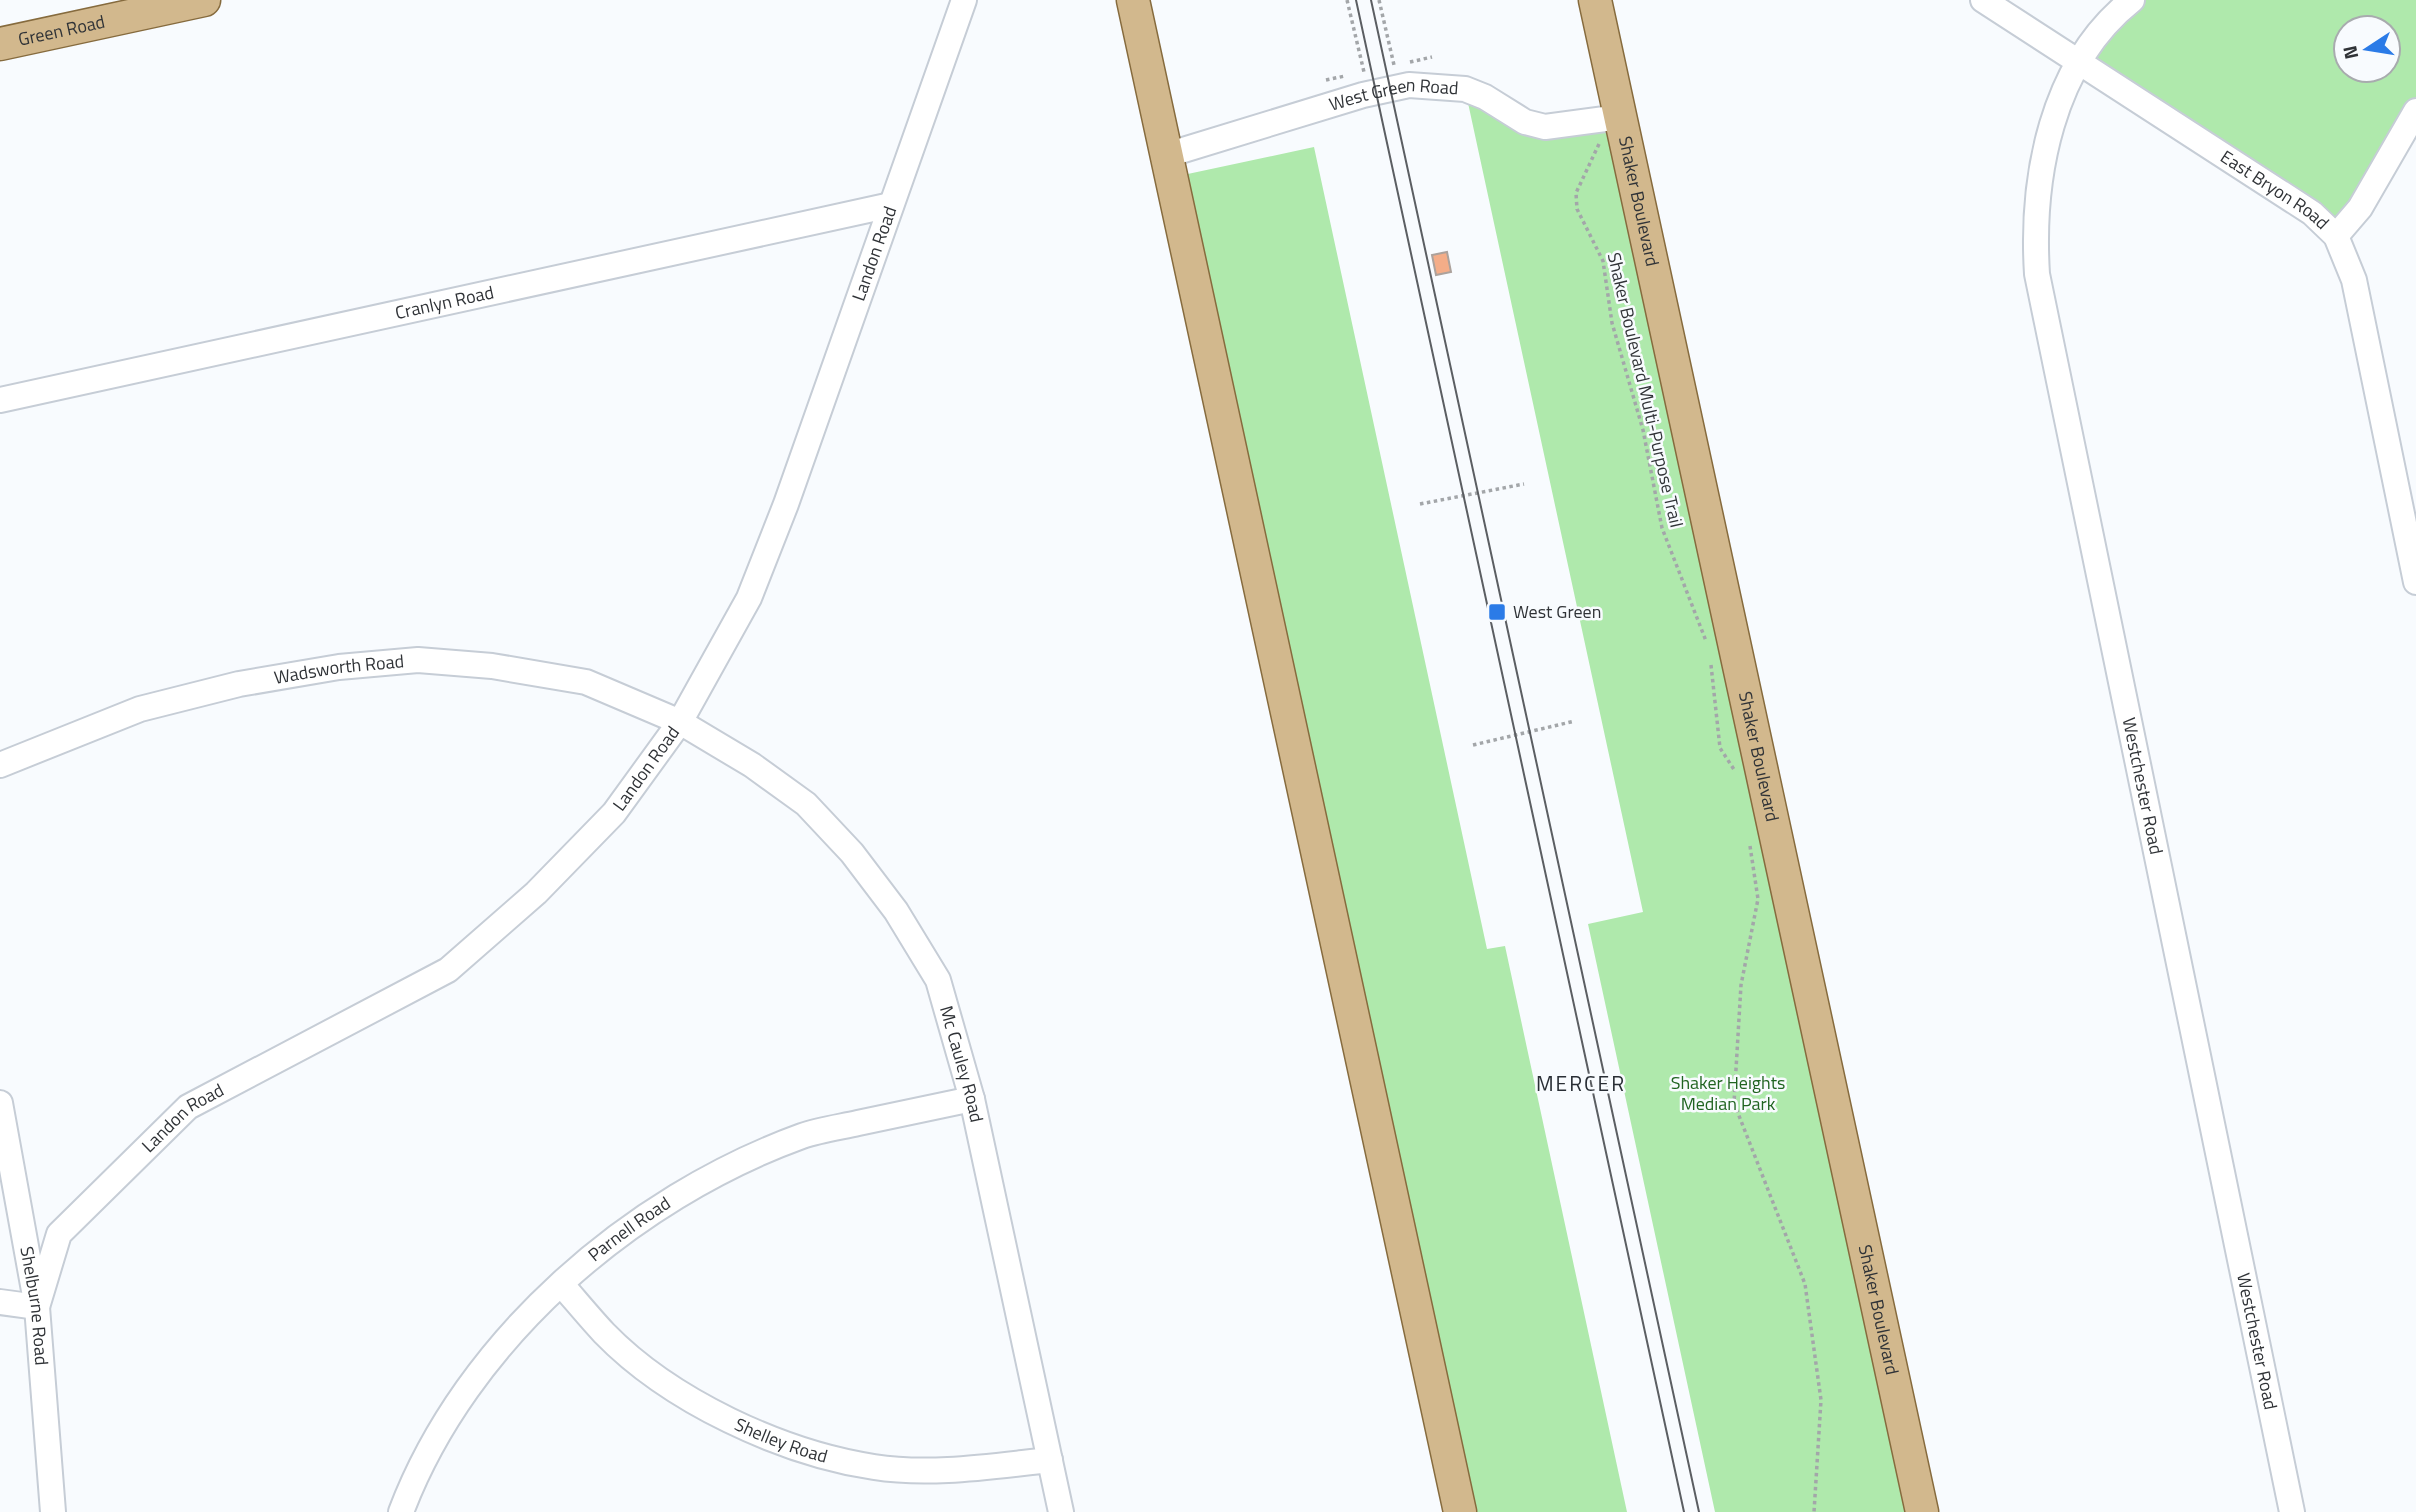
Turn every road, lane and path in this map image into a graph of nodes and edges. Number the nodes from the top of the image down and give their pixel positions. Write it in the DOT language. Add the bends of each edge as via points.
graph roads {
  1 [pos="204,0"];
  2 [pos="964,0"];
  3 [pos="1133,0"];
  4 [pos="1347,0"];
  5 [pos="1379,0"];
  6 [pos="1595,0"];
  7 [pos="1983,0"];
  8 [pos="2132,0"];
  9 [pos="0,44"];
  10 [pos="2080,63"];
  11 [pos="1394,65"];
  12 [pos="1364,72"];
  13 [pos="2416,111"];
  14 [pos="1610,126"];
  15 [pos="1167,155"];
  16 [pos="891,205"];
  17 [pos="2336,236"];
  18 [pos="0,400"];
  19 [pos="1524,484"];
  20 [pos="1420,504"];
  21 [pos="2416,582"];
  22 [pos="1706,643"];
  23 [pos="1710,656"];
  24 [pos="1575,721"];
  25 [pos="680,722"];
  26 [pos="1473,745"];
  27 [pos="0,765"];
  28 [pos="1740,778"];
  29 [pos="1750,835"];
  30 [pos="972,1099"];
  31 [pos="0,1103"];
  32 [pos="562,1285"];
  33 [pos="0,1302"];
  34 [pos="37,1307"];
  35 [pos="1050,1460"];
  36 [pos="53,1512"];
  37 [pos="401,1512"];
  38 [pos="1061,1512"];
  39 [pos="1460,1512"];
  40 [pos="1814,1512"];
  41 [pos="1922,1512"];
  42 [pos="2292,1512"];
  1 -- 9 [label="main road, Green Road"];
  2 -- 16 [label="street, Landon Road"];
  3 -- 15 [label="main road"];
  4 -- 12 [label="path"];
  5 -- 11 [label="path"];
  6 -- 14 [label="main road, Shaker Boulevard"];
  7 -- 10 [label="street, East Bryon Road"];
  8 -- 10 [label="street, Westchester Road" via="2095,38"];
  10 -- 17 [label="street, East Bryon Road" via="2312,213"];
  10 -- 42 [label="street, Westchester Road" via="2045,145 2037,200 2037,274"];
  13 -- 17 [label="street" via="2360,208"];
  14 -- 15 [label="street, West Green Road" via="1545,127 1525,122 1465,89 1409,85"];
  14 -- 22 [label="path, Shaker Boulevard Multi-Purpose Trail" via="1576,193 1577,209 1603,261 1612,323 1643,430 1662,528"];
  14 -- 41 [label="main road, Shaker Boulevard"];
  15 -- 39 [label="main road"];
  16 -- 18 [label="street, Cranlyn Road"];
  16 -- 25 [label="street, Landon Road" via="802,465 749,598"];
  17 -- 21 [label="street, East Bryon Road" via="2354,280"];
  19 -- 20 [label="path"];
  23 -- 28 [label="path" via="1720,748"];
  24 -- 26 [label="path"];
  25 -- 27 [label="street, Wadsworth Road" via="586,682 492,666 418,660 339,667 239,684 140,709"];
  25 -- 30 [label="street, Mc Cauley Road" via="806,804 852,853 897,912 938,980"];
  25 -- 34 [label="street, Landon Road" via="614,813 448,971 188,1107 59,1234"];
  29 -- 40 [label="path" via="1758,899 1741,985 1734,1102 1805,1284 1821,1400"];
  30 -- 32 [label="street, Parnell Road" via="804,1135 717,1172 604,1245"];
  30 -- 35 [label="street, Mc Cauley Road"];
  31 -- 34 [label="street, Shelburne Road"];
  32 -- 35 [label="street, Shelley Road" via="606,1335 667,1384 734,1422 807,1452 876,1468 961,1469"];
  32 -- 37 [label="street, Parnell Road" via="471,1380 415,1474"];
  33 -- 34 [label="street"];
  34 -- 36 [label="street, Shelburne Road"];
  35 -- 38 [label="street, Mc Cauley Road"];
}
